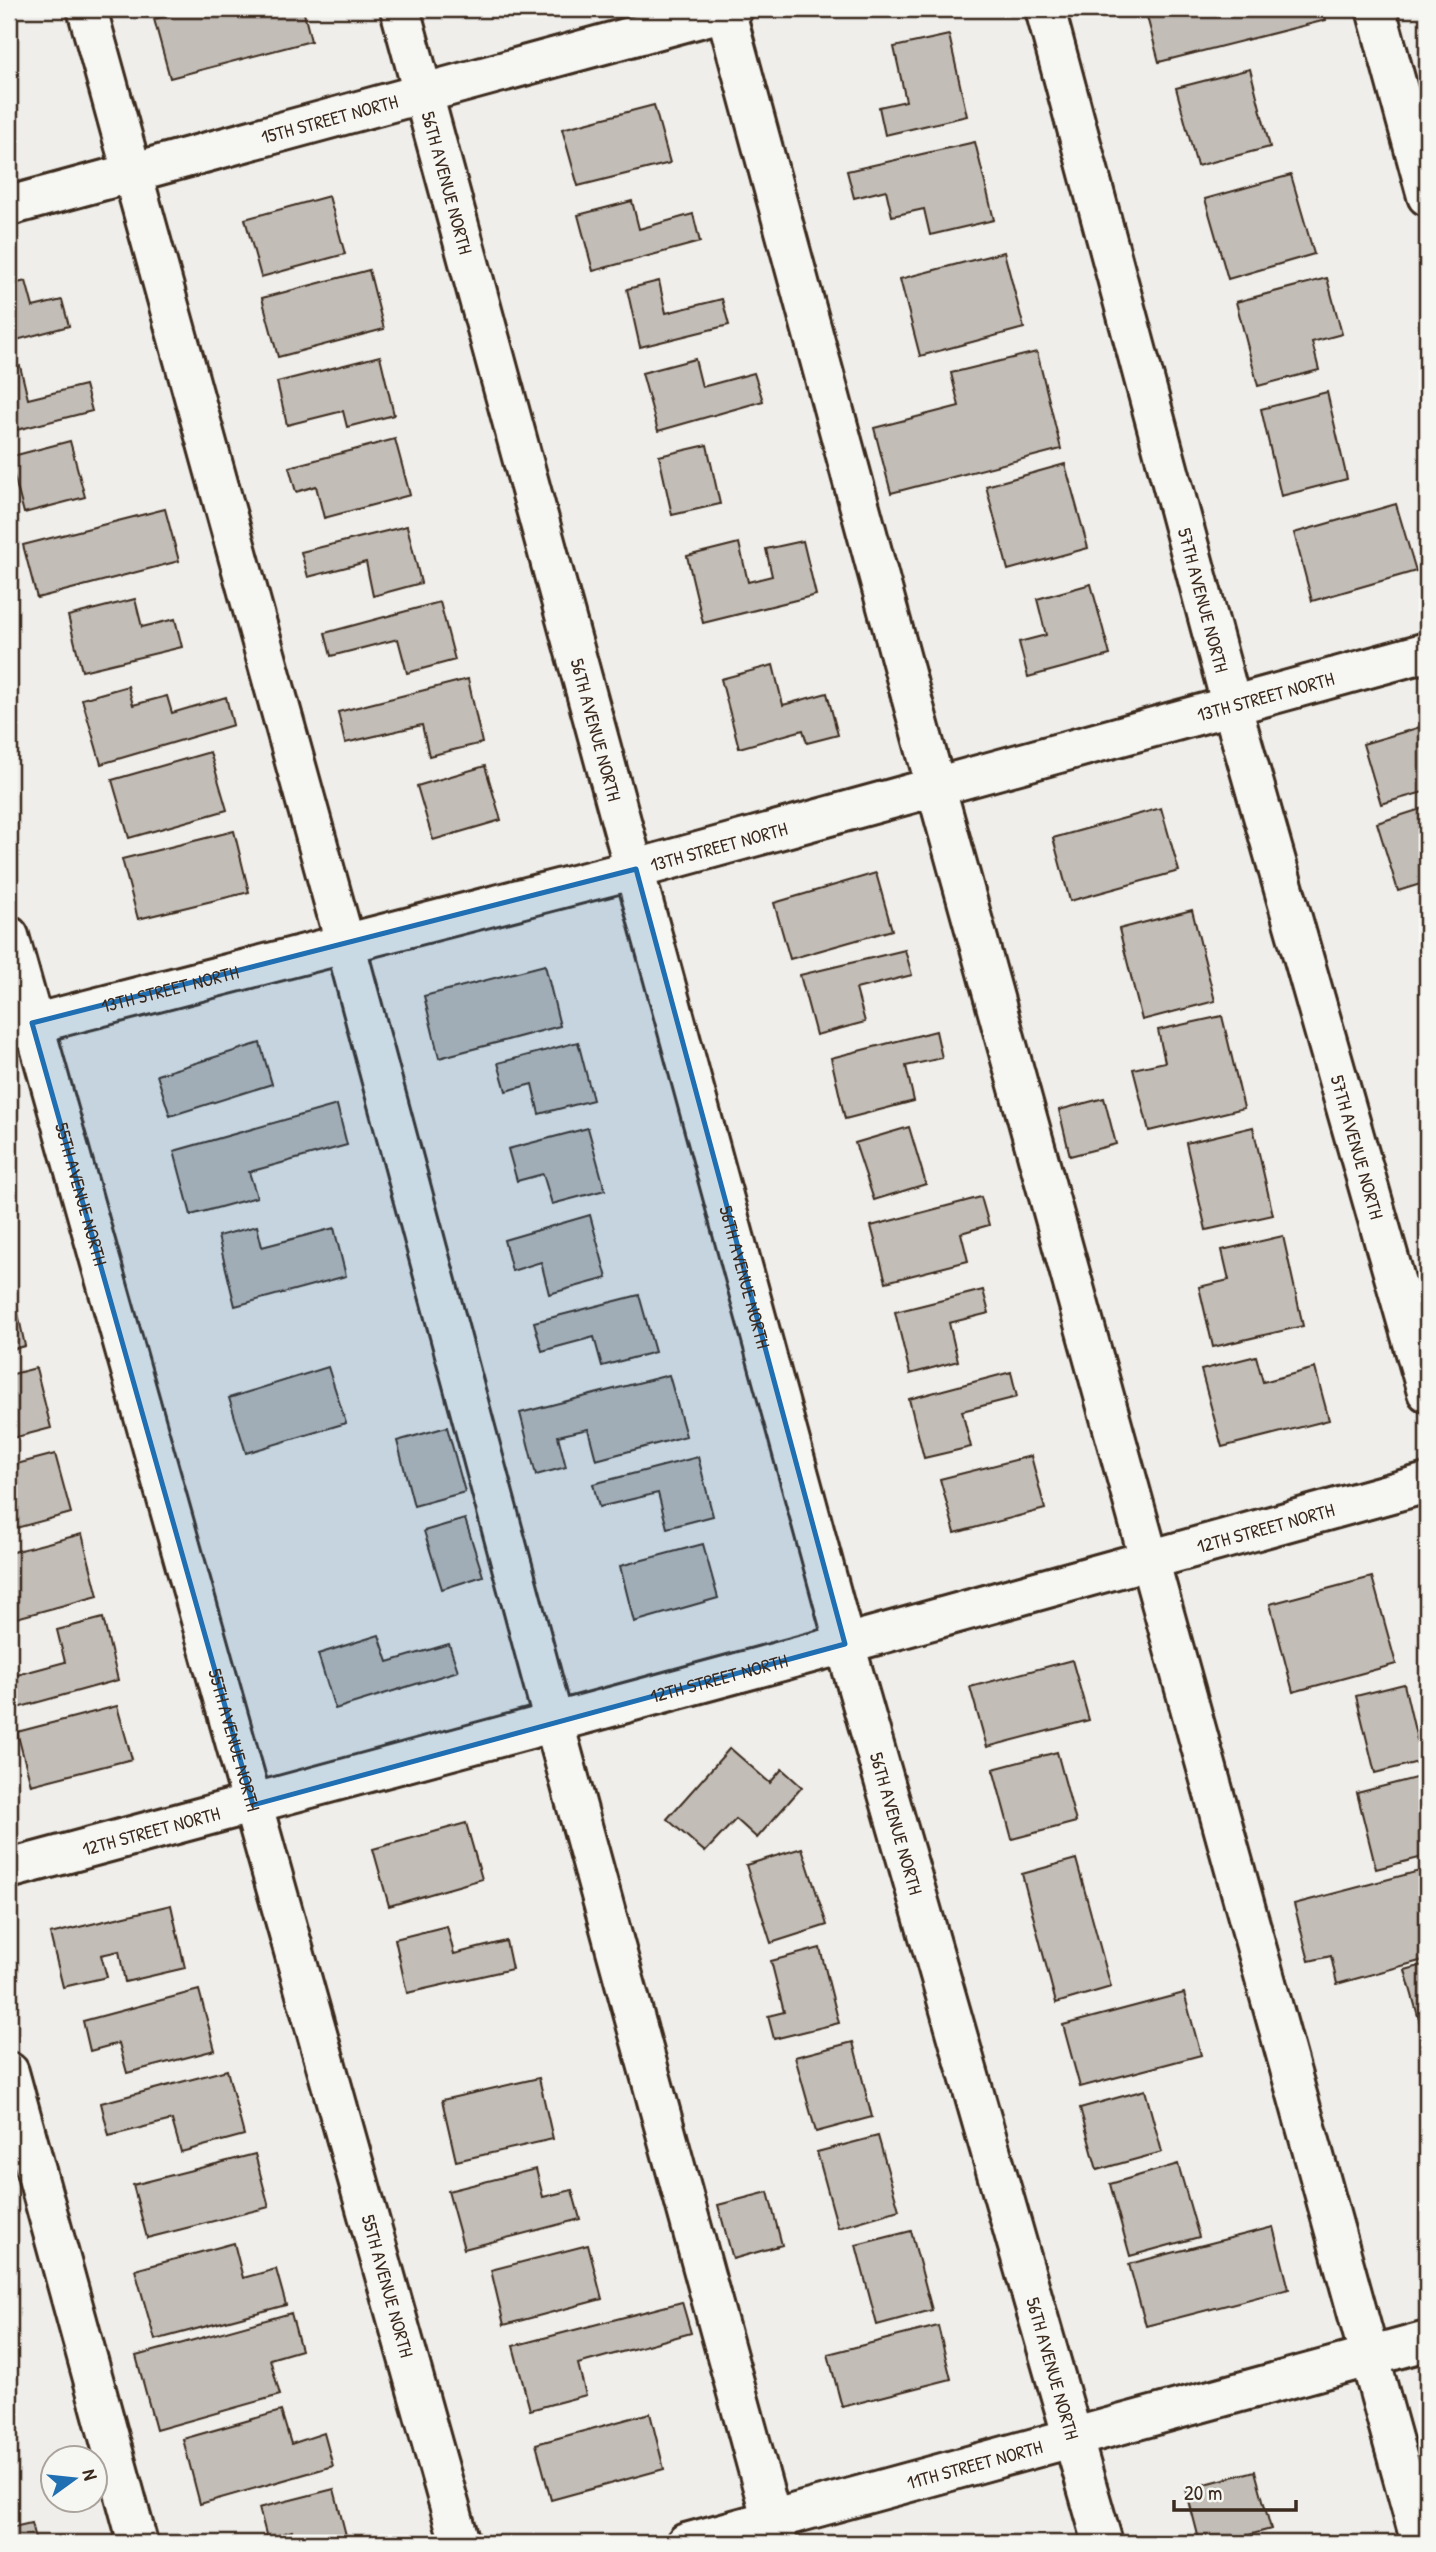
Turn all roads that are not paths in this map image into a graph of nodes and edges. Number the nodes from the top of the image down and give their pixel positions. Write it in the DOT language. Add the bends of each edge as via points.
graph roads {
  1 [pos="87,9"];
  2 [pos="400,9"];
  3 [pos="728,9"];
  4 [pos="1045,9"];
  5 [pos="1376,9"];
  6 [pos="424,93"];
  7 [pos="132,172"];
  8 [pos="1427,196"];
  9 [pos="9,206"];
  10 [pos="1427,652"];
  11 [pos="1232,708"];
  12 [pos="936,788"];
  13 [pos="636,869"];
  14 [pos="9,936"];
  15 [pos="345,943"];
  16 [pos="20,1027"];
  17 [pos="1427,1392"];
  18 [pos="1427,1483"];
  19 [pos="1150,1559"];
  20 [pos="845,1644"];
  21 [pos="554,1723"];
  22 [pos="253,1805"];
  23 [pos="9,1869"];
  24 [pos="9,2072"];
  25 [pos="1427,2342"];
  26 [pos="1370,2357"];
  27 [pos="1074,2437"];
  28 [pos="775,2531"];
  29 [pos="138,2543"];
  30 [pos="460,2543"];
  31 [pos="686,2543"];
  32 [pos="1103,2543"];
  33 [pos="1421,2543"];
  1 -- 7 [label="street"];
  2 -- 6 [label="street, 56TH AVENUE NORTH"];
  3 -- 6 [label="street, 15TH STREET NORTH"];
  3 -- 12 [label="street"];
  4 -- 11 [label="street, 57TH AVENUE NORTH"];
  5 -- 8 [label="street"];
  6 -- 7 [label="street, 15TH STREET NORTH"];
  6 -- 13 [label="street, 56TH AVENUE NORTH"];
  7 -- 9 [label="street, 15TH STREET NORTH"];
  7 -- 15 [label="street"];
  10 -- 11 [label="street, 13TH STREET NORTH"];
  11 -- 12 [label="street, 13TH STREET NORTH"];
  11 -- 17 [label="street, 57TH AVENUE NORTH"];
  12 -- 13 [label="street, 13TH STREET NORTH"];
  12 -- 19 [label="street"];
  13 -- 15 [label="street, 13TH STREET NORTH"];
  13 -- 20 [label="street, 56TH AVENUE NORTH"];
  14 -- 16 [label="street, 55TH AVENUE NORTH"];
  15 -- 16 [label="street, 13TH STREET NORTH"];
  15 -- 21 [label="street"];
  16 -- 22 [label="street, 55TH AVENUE NORTH"];
  18 -- 19 [label="street, 12TH STREET NORTH"];
  19 -- 20 [label="street, 12TH STREET NORTH"];
  19 -- 26 [label="street"];
  20 -- 21 [label="street, 12TH STREET NORTH"];
  20 -- 27 [label="street, 56TH AVENUE NORTH"];
  21 -- 22 [label="street, 12TH STREET NORTH"];
  21 -- 28 [label="street"];
  22 -- 23 [label="street, 12TH STREET NORTH"];
  22 -- 30 [label="street, 55TH AVENUE NORTH"];
  24 -- 29 [label="street"];
  25 -- 26 [label="street, 11TH STREET NORTH"];
  26 -- 27 [label="street, 11TH STREET NORTH"];
  26 -- 33 [label="street"];
  27 -- 28 [label="street, 11TH STREET NORTH"];
  27 -- 32 [label="street, 56TH AVENUE NORTH"];
  28 -- 31 [label="street, 11TH STREET NORTH"];
}
